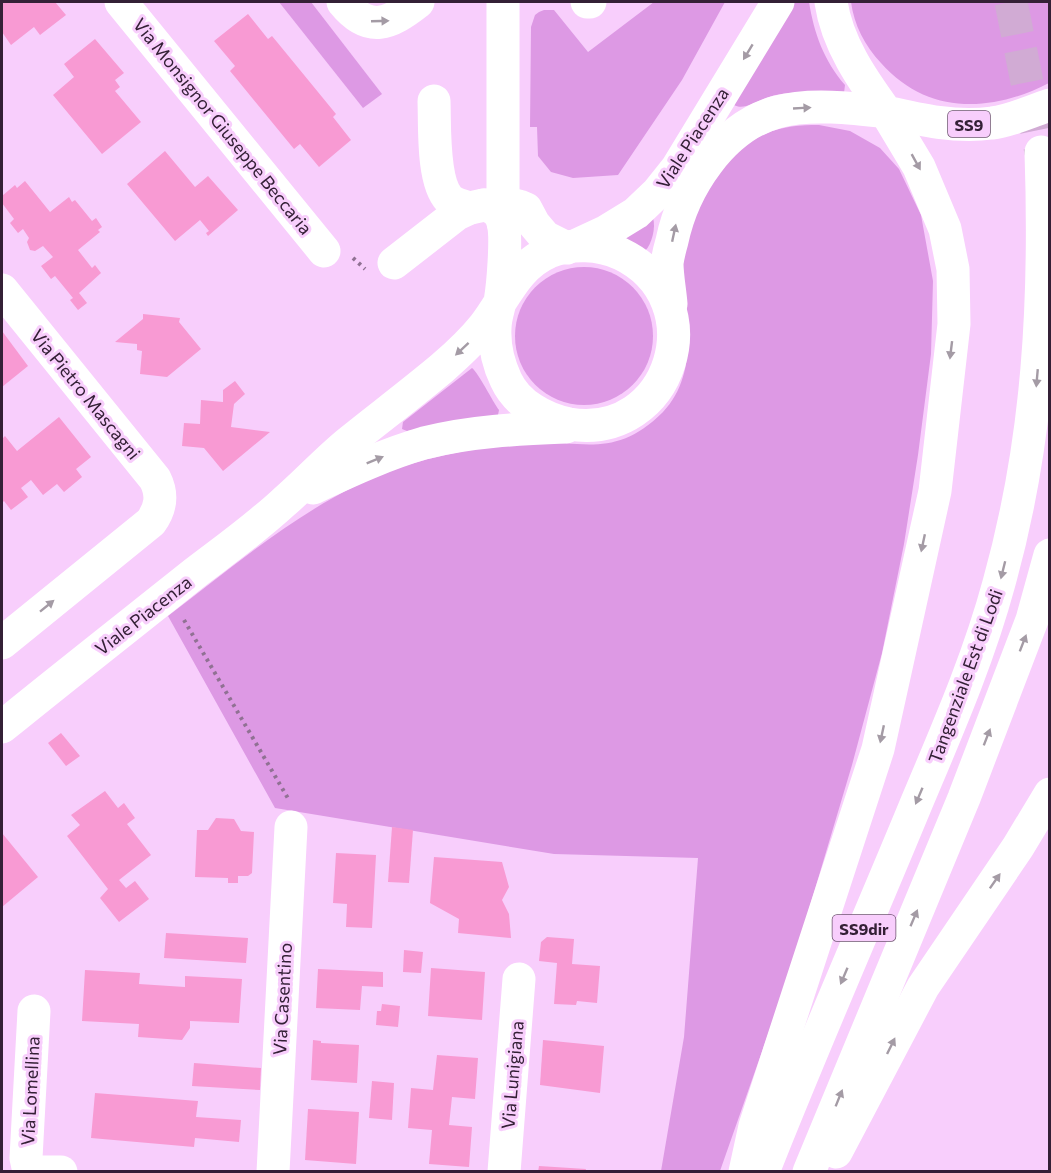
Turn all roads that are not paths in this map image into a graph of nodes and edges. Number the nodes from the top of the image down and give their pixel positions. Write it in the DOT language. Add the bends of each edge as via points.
graph roads {
  1 [pos="121,2"];
  2 [pos="343,2"];
  3 [pos="418,2"];
  4 [pos="503,2"];
  5 [pos="523,2"];
  6 [pos="778,2"];
  7 [pos="831,2"];
  8 [pos="434,101"];
  9 [pos="1050,105"];
  10 [pos="886,112"];
  11 [pos="1041,152"];
  12 [pos="497,210"];
  13 [pos="572,247"];
  14 [pos="324,251"];
  15 [pos="394,263"];
  16 [pos="2,290"];
  17 [pos="500,304"];
  18 [pos="672,312"];
  19 [pos="583,426"];
  20 [pos="284,503"];
  21 [pos="1050,555"];
  22 [pos="2,643"];
  23 [pos="2,727"];
  24 [pos="1050,794"];
  25 [pos="291,827"];
  26 [pos="519,979"];
  27 [pos="34,1011"];
  28 [pos="2,1167"];
  29 [pos="24,1172"];
  30 [pos="29,1172"];
  31 [pos="38,1172"];
  32 [pos="61,1172"];
  33 [pos="273,1172"];
  34 [pos="504,1172"];
  35 [pos="744,1172"];
  36 [pos="763,1172"];
  37 [pos="809,1172"];
  38 [pos="824,1172"];
  1 -- 14 [label="main road, Via Monsignor Giuseppe Beccaria"];
  2 -- 3 [label="main road, one-way" via="363,20 378,23 392,20"];
  4 -- 12 [label="main road"];
  5 -- 12 [label="main road" via="520,179"];
  6 -- 13 [label="main road, Viale Piacenza, one-way" via="677,168 657,193 636,213"];
  7 -- 10 [label="main road" via="848,52"];
  8 -- 12 [label="main road" via="442,188 459,205"];
  9 -- 10 [label="main road, SS9" via="994,123 958,125"];
  18 -- 10 [label="main road, Viale Piacenza, one-way" via="667,262 677,217 691,186 726,142 775,112 798,107"];
  10 -- 35 [label="main road, one-way" via="919,167 945,229 953,269 954,324 935,491 878,749 755,1126"];
  11 -- 36 [label="main road, Tangenziale Est di Lodi / SS9dir, one-way" via="1044,229 1036,398 999,583 985,632 945,733"];
  12 -- 13 [label="main road" via="534,224 545,237"];
  12 -- 15 [label="main road" via="457,214"];
  12 -- 17 [label="main road" via="503,280"];
  13 -- 17 [label="main road" via="549,252 524,269"];
  13 -- 18 [label="main road" via="609,248 637,262 658,284"];
  22 -- 16 [label="main road, Via Pietro Mascagni, one-way" via="151,522 160,502 155,479"];
  17 -- 19 [label="main road" via="495,325 496,356 508,384 527,406 554,421"];
  17 -- 20 [label="main road, Viale Piacenza, one-way" via="449,362 347,444"];
  18 -- 19 [label="main road" via="673,349 669,367 656,391 635,410 611,422"];
  20 -- 19 [label="main road, Viale Piacenza, one-way" via="343,474 425,443 519,429"];
  20 -- 23 [label="main road, Viale Piacenza"];
  37 -- 21 [label="main road, SS9dir, one-way" via="964,798 1032,620"];
  38 -- 24 [label="main road, one-way" via="923,987"];
  25 -- 33 [label="main road, Via Casentino"];
  26 -- 34 [label="main road, Via Lunigiana"];
  27 -- 30 [label="main road, Via Lomellina" via="26,1158"];
  28 -- 29 [label="main road"];
  31 -- 32 [label="main road"];
}
